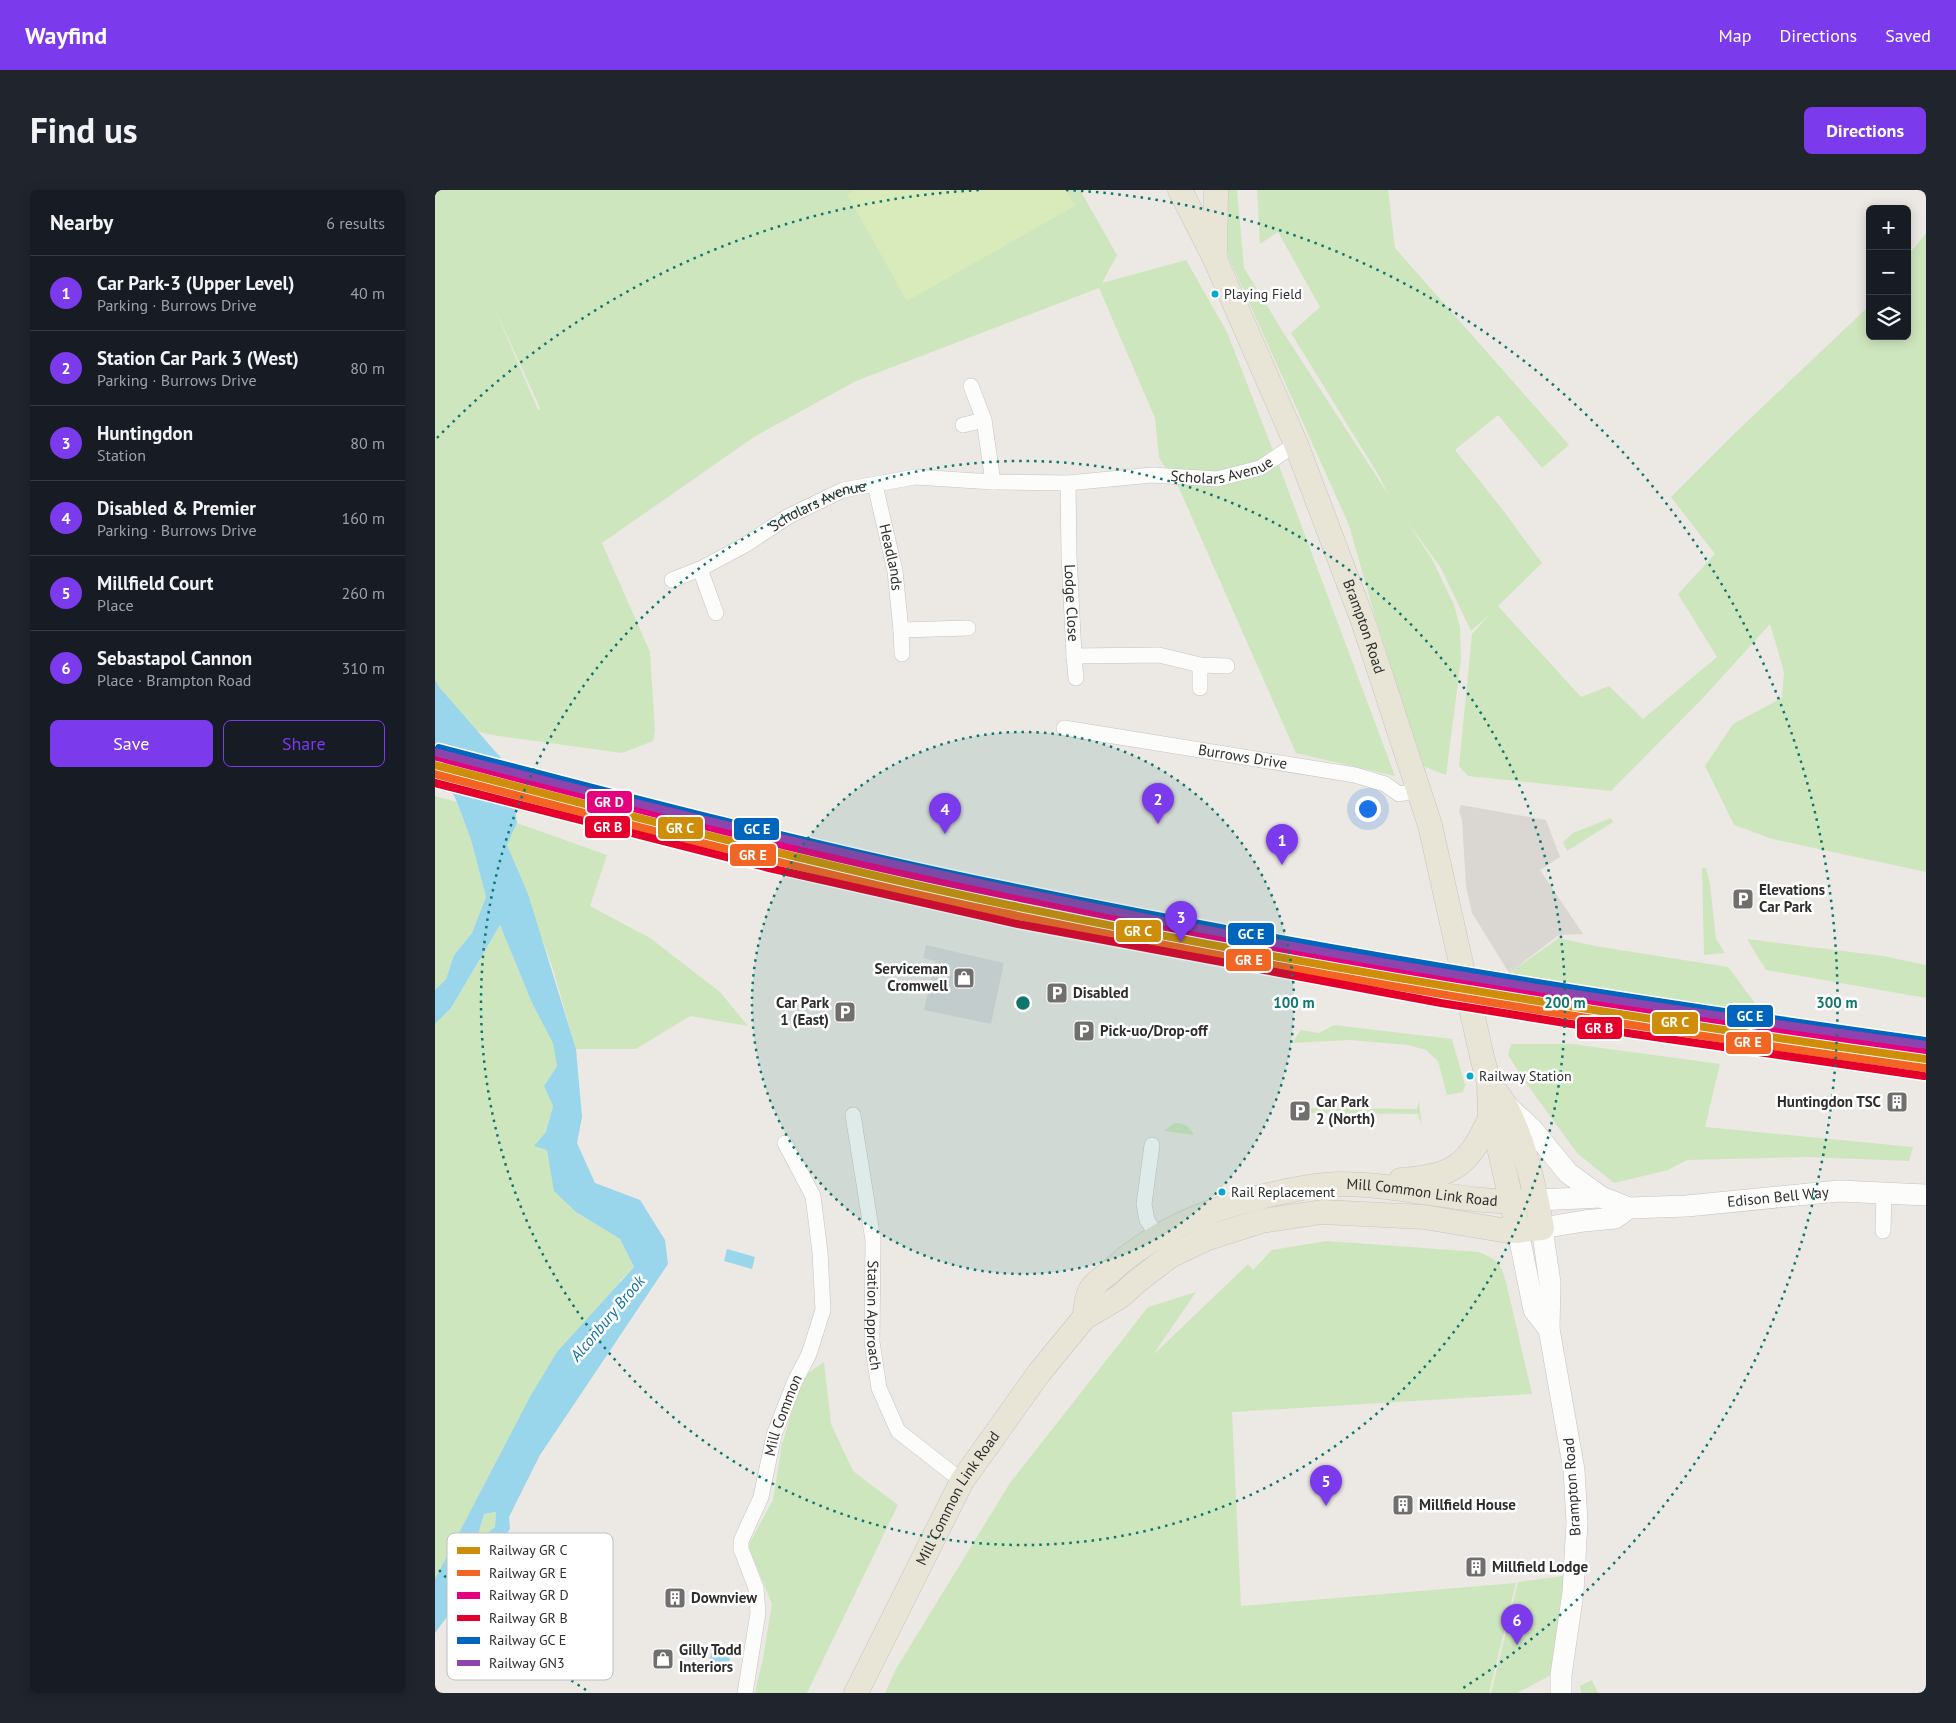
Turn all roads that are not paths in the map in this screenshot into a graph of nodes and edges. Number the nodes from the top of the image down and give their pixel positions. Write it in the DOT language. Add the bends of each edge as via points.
graph roads {
  1 [pos="1180,190"];
  2 [pos="1216,190"];
  3 [pos="1215,259"];
  4 [pos="971,386"];
  5 [pos="984,420"];
  6 [pos="963,426"];
  7 [pos="1296,444"];
  8 [pos="993,482"];
  9 [pos="1067,483"];
  10 [pos="875,485"];
  11 [pos="700,569"];
  12 [pos="672,580"];
  13 [pos="716,613"];
  14 [pos="968,628"];
  15 [pos="901,630"];
  16 [pos="902,654"];
  17 [pos="1074,656"];
  18 [pos="1200,665"];
  19 [pos="1227,666"];
  20 [pos="1077,678"];
  21 [pos="1200,688"];
  22 [pos="1064,728"];
  23 [pos="1419,790"];
  24 [pos="1497,1111"];
  25 [pos="853,1116"];
  26 [pos="785,1143"];
  27 [pos="1152,1145"];
  28 [pos="1386,1186"];
  29 [pos="1884,1192"];
  30 [pos="1926,1195"];
  31 [pos="1601,1197"];
  32 [pos="1537,1200"];
  33 [pos="1511,1202"];
  34 [pos="1629,1208"];
  35 [pos="1542,1228"];
  36 [pos="1518,1231"];
  37 [pos="1883,1231"];
  38 [pos="1158,1235"];
  39 [pos="1170,1256"];
  40 [pos="1084,1318"];
  41 [pos="1549,1329"];
  42 [pos="962,1482"];
  43 [pos="1561,1684"];
  44 [pos="745,1693"];
  45 [pos="856,1693"];
  1 -- 3 [label="main road, Brampton Road"];
  2 -- 3 [label="main road"];
  3 -- 7 [label="main road, Brampton Road"];
  4 -- 5 [label="street"];
  5 -- 6 [label="street"];
  5 -- 8 [label="street"];
  7 -- 9 [label="street, Scholars Avenue" via="1260,468 1217,479 1152,475"];
  7 -- 23 [label="main road, Brampton Road" via="1363,621"];
  8 -- 9 [label="street, Scholars Avenue"];
  8 -- 10 [label="street, Scholars Avenue" via="915,477"];
  9 -- 17 [label="street, Lodge Close"];
  10 -- 11 [label="street, Scholars Avenue" via="843,490 789,516"];
  10 -- 15 [label="street, Headlands" via="895,571"];
  11 -- 12 [label="street, Scholars Avenue"];
  11 -- 13 [label="street"];
  14 -- 15 [label="street"];
  15 -- 16 [label="street, Headlands"];
  17 -- 18 [label="street, Lodge Close" via="1159,655"];
  17 -- 20 [label="street"];
  18 -- 19 [label="street, Lodge Close"];
  18 -- 21 [label="street"];
  22 -- 23 [label="street, Burrows Drive" via="1355,775 1385,784 1399,794"];
  23 -- 24 [label="main road, Brampton Road" via="1440,863 1482,1057"];
  24 -- 28 [label="main road" via="1463,1163 1452,1170 1423,1178 1393,1180"];
  24 -- 31 [label="main road" via="1532,1129 1568,1173"];
  24 -- 32 [label="main road, Brampton Road" via="1521,1140"];
  24 -- 33 [label="main road, Brampton Road" via="1499,1146"];
  25 -- 42 [label="street, Station Approach" via="873,1240 872,1342 879,1388 898,1431"];
  26 -- 44 [label="street, Mill Common" via="813,1196 823,1310 809,1354 774,1435 761,1497 741,1541 756,1588 758,1614"];
  27 -- 38 [label="street" via="1144,1204 1147,1220"];
  28 -- 33 [label="main road, Mill Common Link Road"];
  28 -- 38 [label="main road, Mill Common Link Road" via="1339,1184 1301,1187 1225,1205"];
  29 -- 30 [label="main road, Edison Bell Way"];
  29 -- 34 [label="main road, Edison Bell Way" via="1839,1190 1687,1206"];
  29 -- 37 [label="street"];
  31 -- 32 [label="main road, Mill Common Link Road"];
  31 -- 34 [label="main road, Edison Bell Way"];
  32 -- 33 [label="main road, Mill Common Link Road"];
  32 -- 35 [label="main road, Brampton Road"];
  33 -- 36 [label="main road, Brampton Road"];
  34 -- 35 [label="main road, Edison Bell Way" via="1615,1218"];
  35 -- 36 [label="main road, Edison Bell Way"];
  35 -- 41 [label="main road, Brampton Road" via="1550,1283"];
  36 -- 39 [label="main road, Mill Common Link Road" via="1424,1217 1322,1212 1261,1221 1208,1238"];
  36 -- 41 [label="main road, Brampton Road" via="1534,1310"];
  38 -- 39 [label="street"];
  38 -- 40 [label="main road, Mill Common Link Road" via="1090,1290"];
  39 -- 40 [label="main road, Mill Common Link Road" via="1121,1296"];
  40 -- 42 [label="main road, Mill Common Link Road" via="1039,1373"];
  41 -- 43 [label="main road, Brampton Road" via="1574,1470 1577,1522 1573,1592"];
  42 -- 45 [label="main road, Mill Common Link Road"];
}
